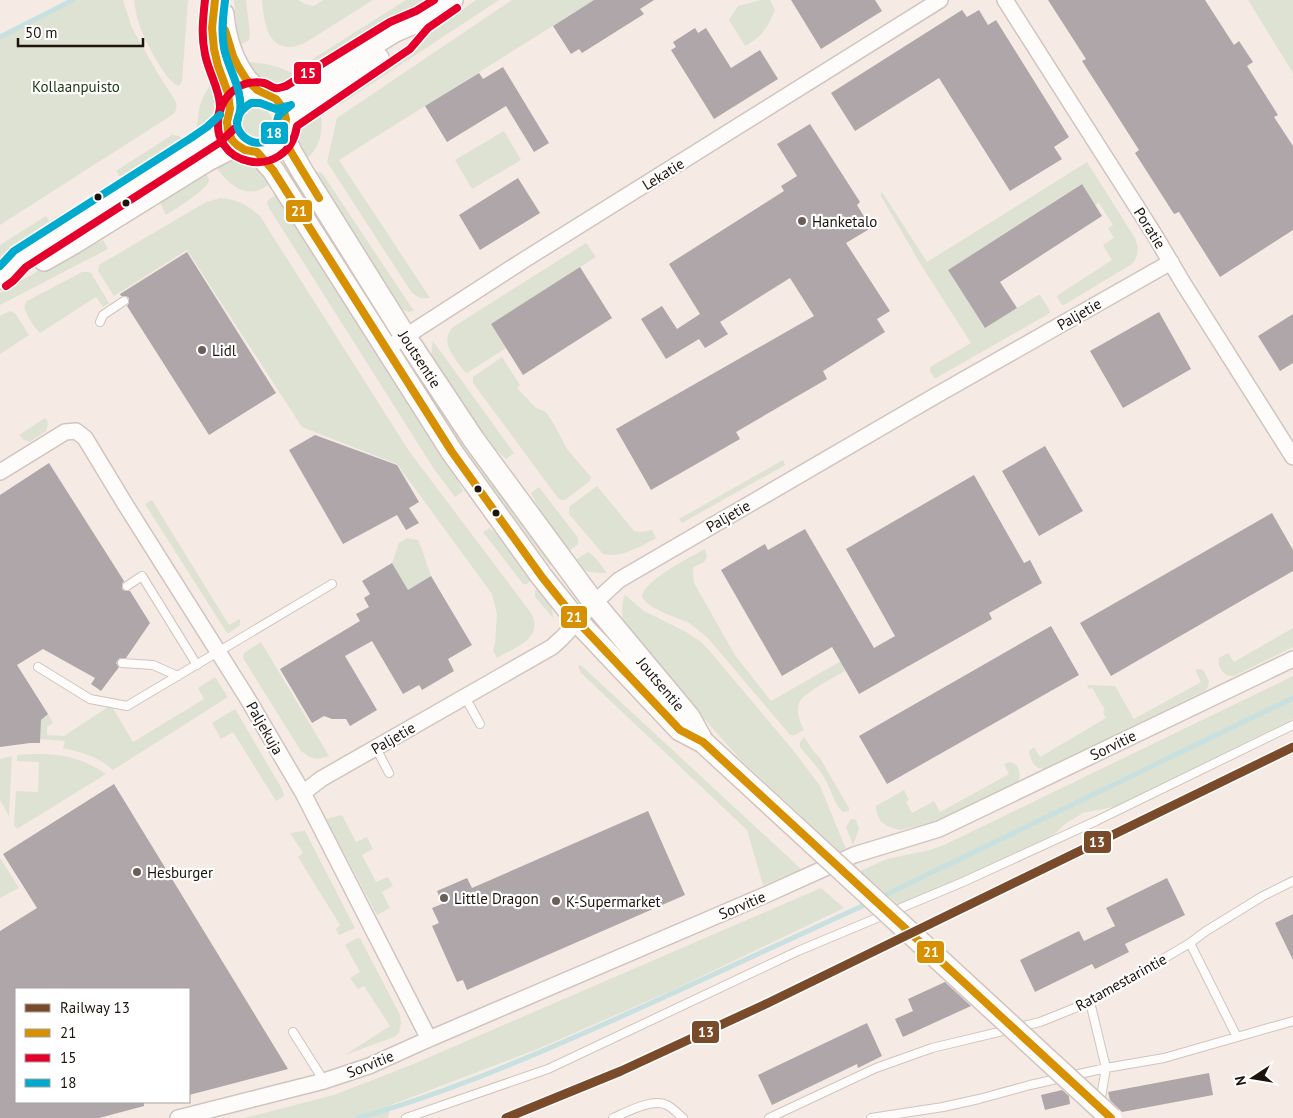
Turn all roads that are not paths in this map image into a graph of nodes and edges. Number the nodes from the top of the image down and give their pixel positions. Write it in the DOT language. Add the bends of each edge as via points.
graph roads {
  1 [pos="215,0"];
  2 [pos="223,0"];
  3 [pos="452,0"];
  4 [pos="940,0"];
  5 [pos="1005,0"];
  6 [pos="421,20"];
  7 [pos="268,96"];
  8 [pos="228,115"];
  9 [pos="285,128"];
  10 [pos="237,145"];
  11 [pos="257,152"];
  12 [pos="1171,262"];
  13 [pos="3,276"];
  14 [pos="124,301"];
  15 [pos="100,322"];
  16 [pos="405,336"];
  17 [pos="386,349"];
  18 [pos="1293,457"];
  19 [pos="0,472"];
  20 [pos="332,584"];
  21 [pos="127,586"];
  22 [pos="594,603"];
  23 [pos="578,622"];
  24 [pos="218,652"];
  25 [pos="1293,658"];
  26 [pos="122,663"];
  27 [pos="197,665"];
  28 [pos="38,667"];
  29 [pos="178,676"];
  30 [pos="465,696"];
  31 [pos="480,724"];
  32 [pos="1293,726"];
  33 [pos="703,742"];
  34 [pos="376,748"];
  35 [pos="389,773"];
  36 [pos="303,793"];
  37 [pos="1293,881"];
  38 [pos="1190,943"];
  39 [pos="1090,1002"];
  40 [pos="1293,1021"];
  41 [pos="293,1032"];
  42 [pos="1237,1037"];
  43 [pos="429,1039"];
  44 [pos="1106,1068"];
  45 [pos="324,1081"];
  46 [pos="1104,1117"];
  47 [pos="178,1118"];
  48 [pos="406,1118"];
  49 [pos="613,1118"];
  50 [pos="683,1118"];
  51 [pos="769,1118"];
  52 [pos="871,1118"];
  1 -- 8 [label="main road" via="214,49 228,93"];
  2 -- 7 [label="main road" via="224,26 231,51 247,80"];
  3 -- 6 [label="main road"];
  4 -- 16 [label="street, Lekatie"];
  5 -- 12 [label="street, Poratie"];
  6 -- 7 [label="main road" via="395,31 290,95"];
  6 -- 9 [label="main road" via="404,41"];
  7 -- 8 [label="main road" via="250,93 241,97"];
  7 -- 9 [label="main road" via="284,109"];
  8 -- 10 [label="main road" via="230,135"];
  8 -- 13 [label="main road" via="213,134 197,146 19,259"];
  9 -- 11 [label="main road" via="274,148"];
  9 -- 16 [label="main road, Joutsentie" via="291,152"];
  10 -- 11 [label="main road"];
  10 -- 13 [label="main road" via="72,244 25,270"];
  11 -- 17 [label="main road, Joutsentie" via="273,170"];
  12 -- 18 [label="street, Poratie"];
  12 -- 22 [label="street, Paljetie" via="632,572"];
  14 -- 15 [label="lane" via="103,315"];
  16 -- 17 [label="street, Lekatie"];
  16 -- 22 [label="main road, Joutsentie" via="474,440"];
  17 -- 23 [label="main road, Joutsentie" via="452,452"];
  19 -- 24 [label="street, Paljekuja" via="65,432 76,431 85,438"];
  20 -- 24 [label="lane"];
  21 -- 27 [label="lane" via="142,576"];
  22 -- 23 [label="street, Paljetie"];
  22 -- 33 [label="main road, Joutsentie" via="689,717"];
  23 -- 30 [label="street, Paljetie" via="552,647"];
  23 -- 33 [label="main road, Joutsentie" via="680,730"];
  24 -- 27 [label="lane"];
  24 -- 36 [label="street, Paljekuja"];
  25 -- 43 [label="street, Sorvitie" via="939,829 854,855"];
  26 -- 29 [label="lane" via="153,664"];
  27 -- 29 [label="lane"];
  28 -- 29 [label="lane" via="90,699 127,706"];
  30 -- 31 [label="lane"];
  30 -- 34 [label="street, Paljetie"];
  32 -- 48 [label="lane" via="963,882 798,951 548,1069"];
  33 -- 46 [label="main road, bridge"];
  34 -- 35 [label="lane"];
  34 -- 36 [label="street, Paljetie"];
  36 -- 43 [label="street, Paljekuja"];
  37 -- 38 [label="lane, Ratamestarintie" via="1263,896"];
  38 -- 39 [label="lane, Ratamestarintie"];
  38 -- 42 [label="lane"];
  39 -- 44 [label="lane"];
  39 -- 51 [label="lane, Ratamestarintie" via="1040,1022 932,1048 876,1068"];
  40 -- 42 [label="lane"];
  41 -- 45 [label="lane"];
  42 -- 44 [label="lane" via="1164,1058"];
  43 -- 45 [label="street, Sorvitie" via="369,1066"];
  44 -- 46 [label="lane"];
  44 -- 52 [label="lane" via="943,1107"];
  45 -- 47 [label="street, Sorvitie"];
  49 -- 50 [label="lane" via="646,1104 658,1103 666,1104"];
}
